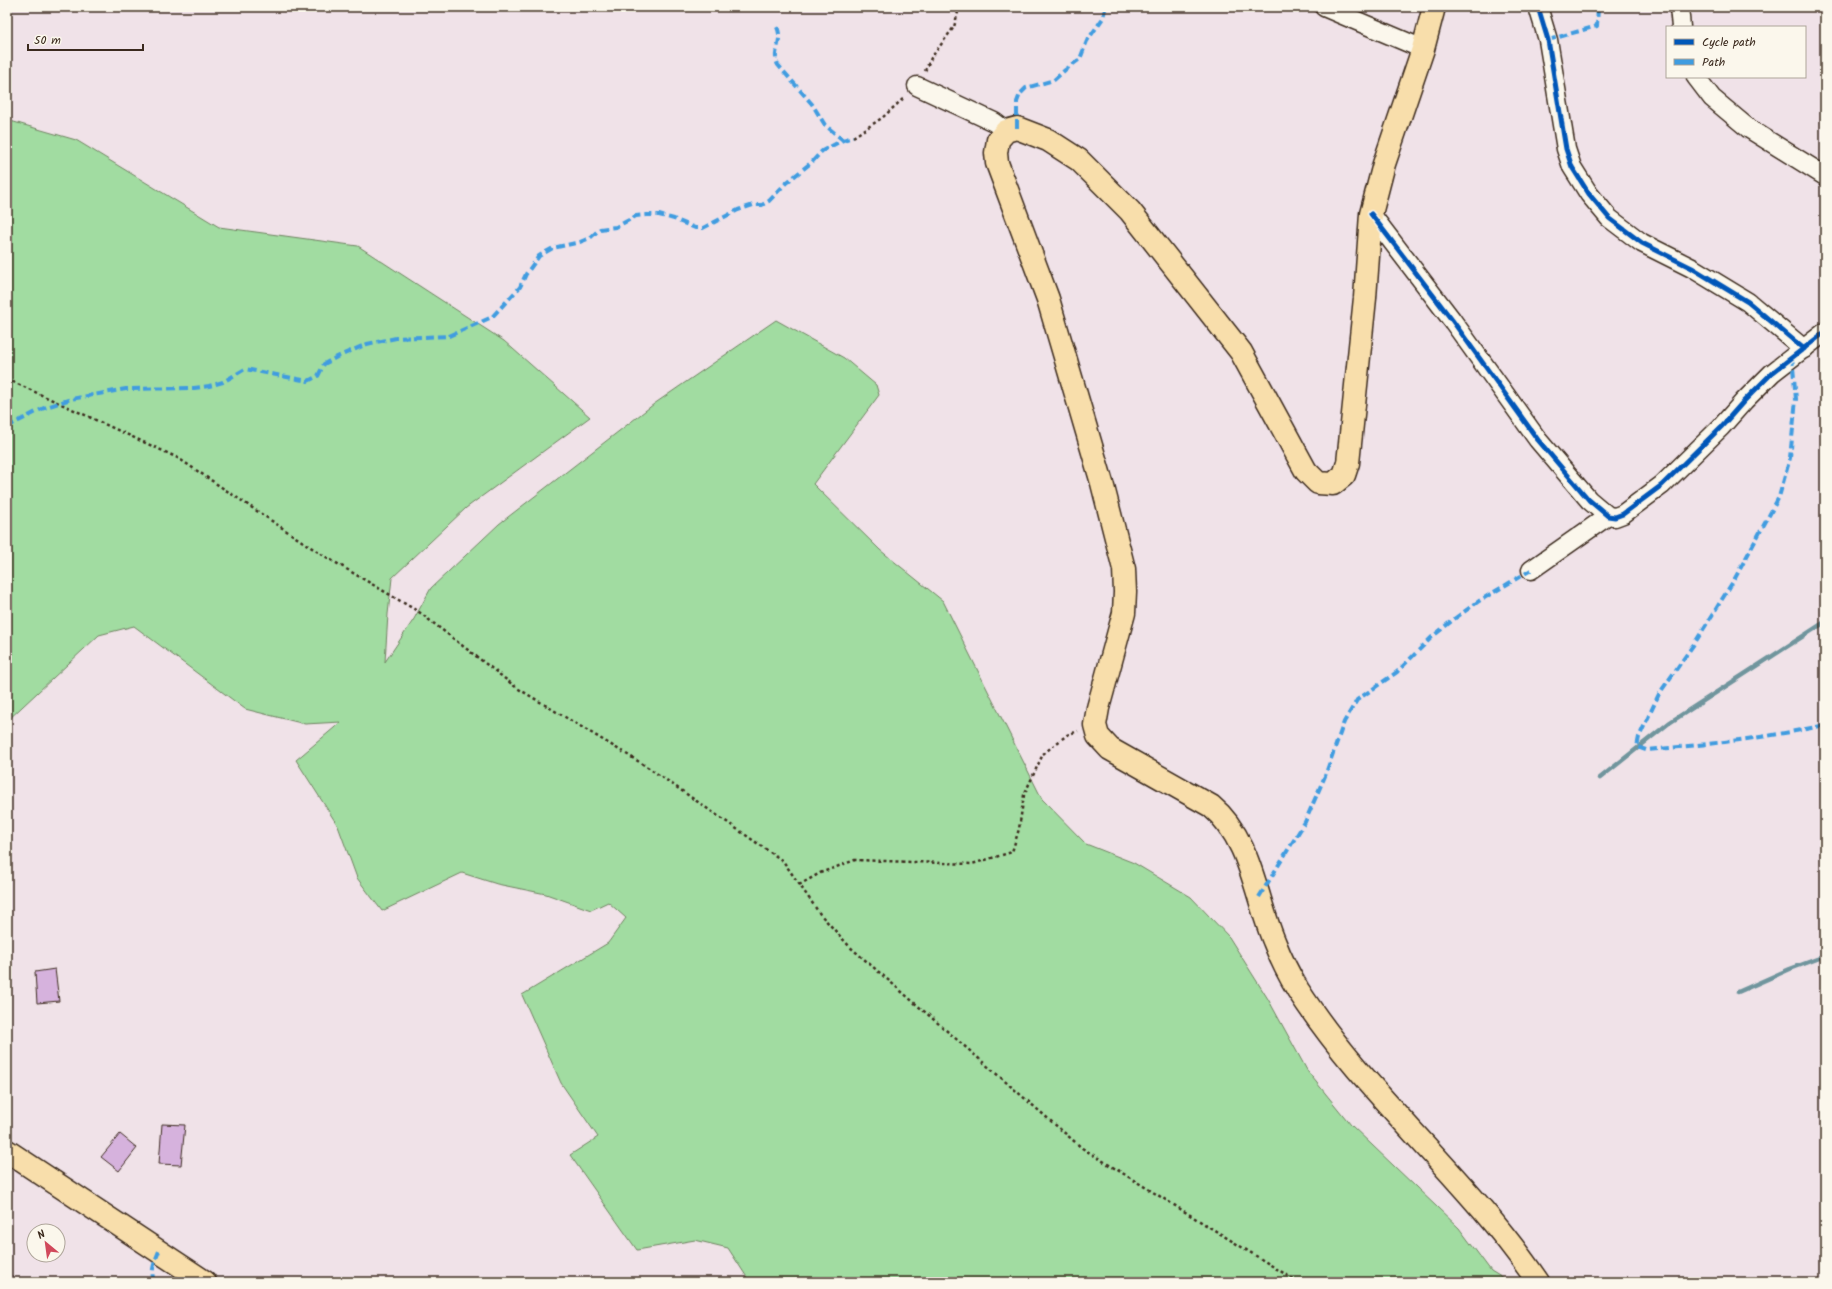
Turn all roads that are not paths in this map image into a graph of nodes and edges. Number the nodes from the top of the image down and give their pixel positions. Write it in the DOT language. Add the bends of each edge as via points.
graph roads {
  1 [pos="1324,7"];
  2 [pos="1434,7"];
  3 [pos="1538,7"];
  4 [pos="1679,7"];
  5 [pos="1681,26"];
  6 [pos="1423,49"];
  7 [pos="1697,78"];
  8 [pos="917,86"];
  9 [pos="1006,131"];
  10 [pos="1825,176"];
  11 [pos="1371,214"];
  12 [pos="1825,332"];
  13 [pos="1804,349"];
  14 [pos="1608,516"];
  15 [pos="1531,570"];
  16 [pos="7,1151"];
  17 [pos="205,1282"];
  18 [pos="1538,1282"];
  1 -- 6 [label="street"];
  2 -- 6 [label="main road"];
  3 -- 13 [label="street" via="1548,40 1566,149 1572,167 1589,194 1608,218 1642,243 1692,268 1748,302"];
  4 -- 5 [label="street"];
  6 -- 11 [label="main road" via="1384,164"];
  7 -- 10 [label="street" via="1712,98 1748,128"];
  8 -- 9 [label="street" via="984,117"];
  9 -- 11 [label="main road" via="1017,128 1048,140 1079,160 1130,211 1241,352 1306,471 1318,483 1333,484 1344,475 1348,463"];
  9 -- 18 [label="main road" via="998,140 997,163 1048,299 1102,483 1124,569 1124,613 1098,708 1095,725 1098,736 1110,750 1221,814 1245,855 1274,941 1298,988 1331,1037 1498,1229"];
  11 -- 14 [label="street" via="1452,320 1538,440 1589,500"];
  12 -- 13 [label="street"];
  13 -- 14 [label="street" via="1772,373 1662,484 1623,514"];
  14 -- 15 [label="street"];
  16 -- 17 [label="main road"];
}
